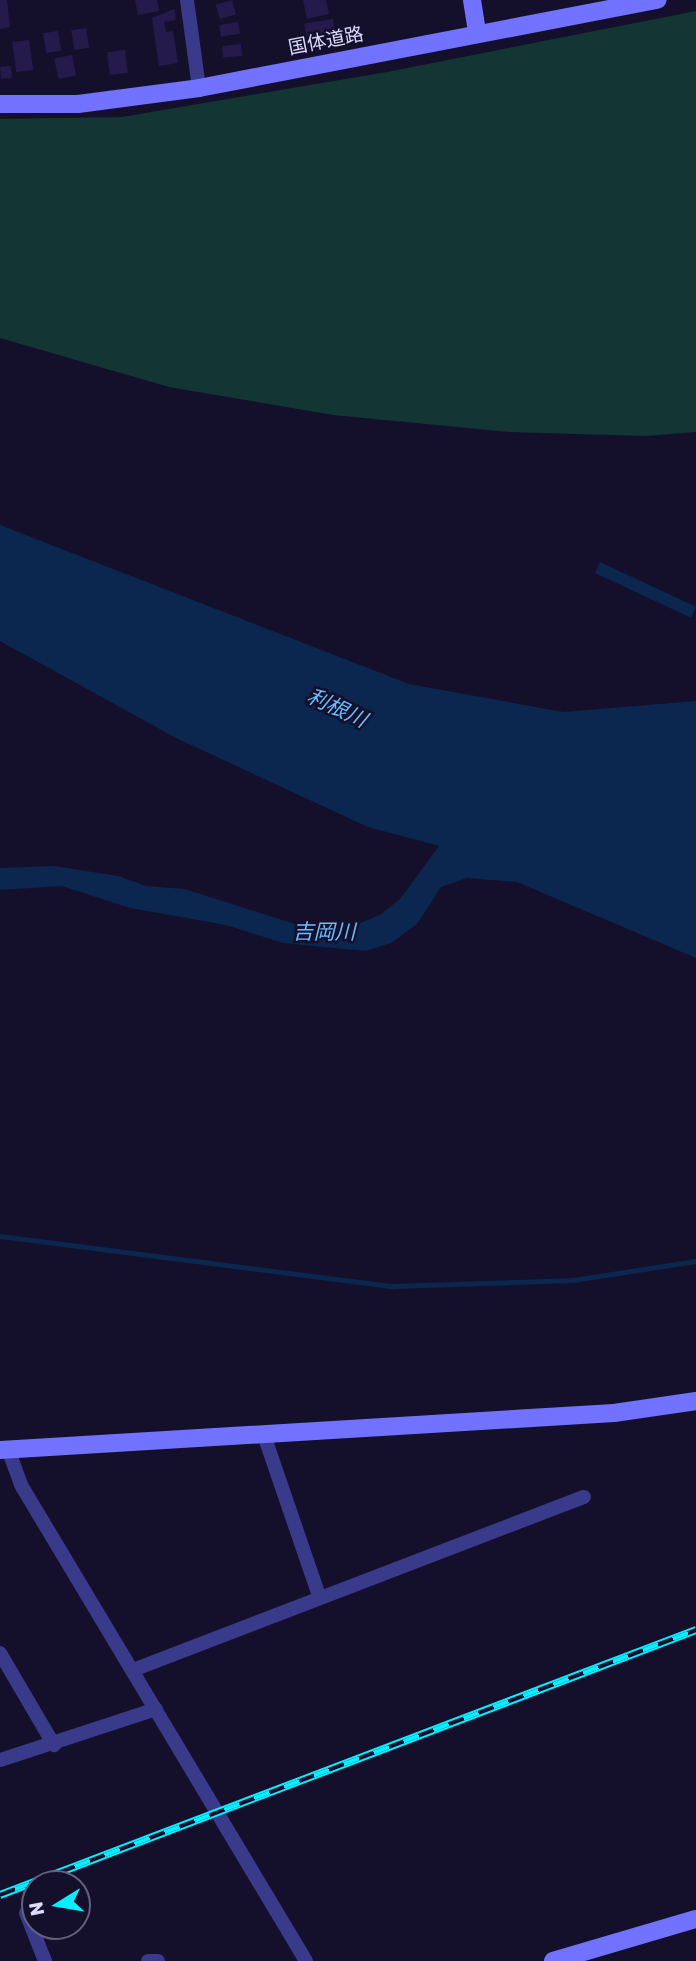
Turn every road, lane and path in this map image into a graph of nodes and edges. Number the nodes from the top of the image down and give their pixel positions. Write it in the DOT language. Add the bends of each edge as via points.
graph roads {
  1 [pos="187,0"];
  2 [pos="472,0"];
  3 [pos="658,0"];
  4 [pos="477,32"];
  5 [pos="199,88"];
  6 [pos="0,104"];
  7 [pos="696,1401"];
  8 [pos="265,1438"];
  9 [pos="4,1450"];
  10 [pos="583,1497"];
  11 [pos="318,1596"];
  12 [pos="0,1653"];
  13 [pos="133,1670"];
  14 [pos="156,1709"];
  15 [pos="54,1745"];
  16 [pos="0,1760"];
  17 [pos="696,1919"];
  18 [pos="37,1940"];
  19 [pos="45,1961"];
  20 [pos="148,1961"];
  21 [pos="158,1961"];
  22 [pos="306,1961"];
  23 [pos="552,1961"];
  1 -- 5 [label="street"];
  2 -- 4 [label="street"];
  3 -- 4 [label="street, 国体道路"];
  4 -- 5 [label="street, 国体道路"];
  5 -- 6 [label="street, 国体道路" via="78,104"];
  7 -- 8 [label="street" via="614,1413"];
  8 -- 9 [label="street"];
  8 -- 11 [label="street"];
  9 -- 13 [label="street"];
  10 -- 11 [label="street"];
  11 -- 13 [label="street"];
  12 -- 15 [label="street"];
  13 -- 14 [label="street"];
  14 -- 15 [label="street"];
  14 -- 22 [label="street"];
  15 -- 16 [label="street"];
  17 -- 23 [label="street"];
  18 -- 19 [label="street"];
  20 -- 21 [label="street"];
}
